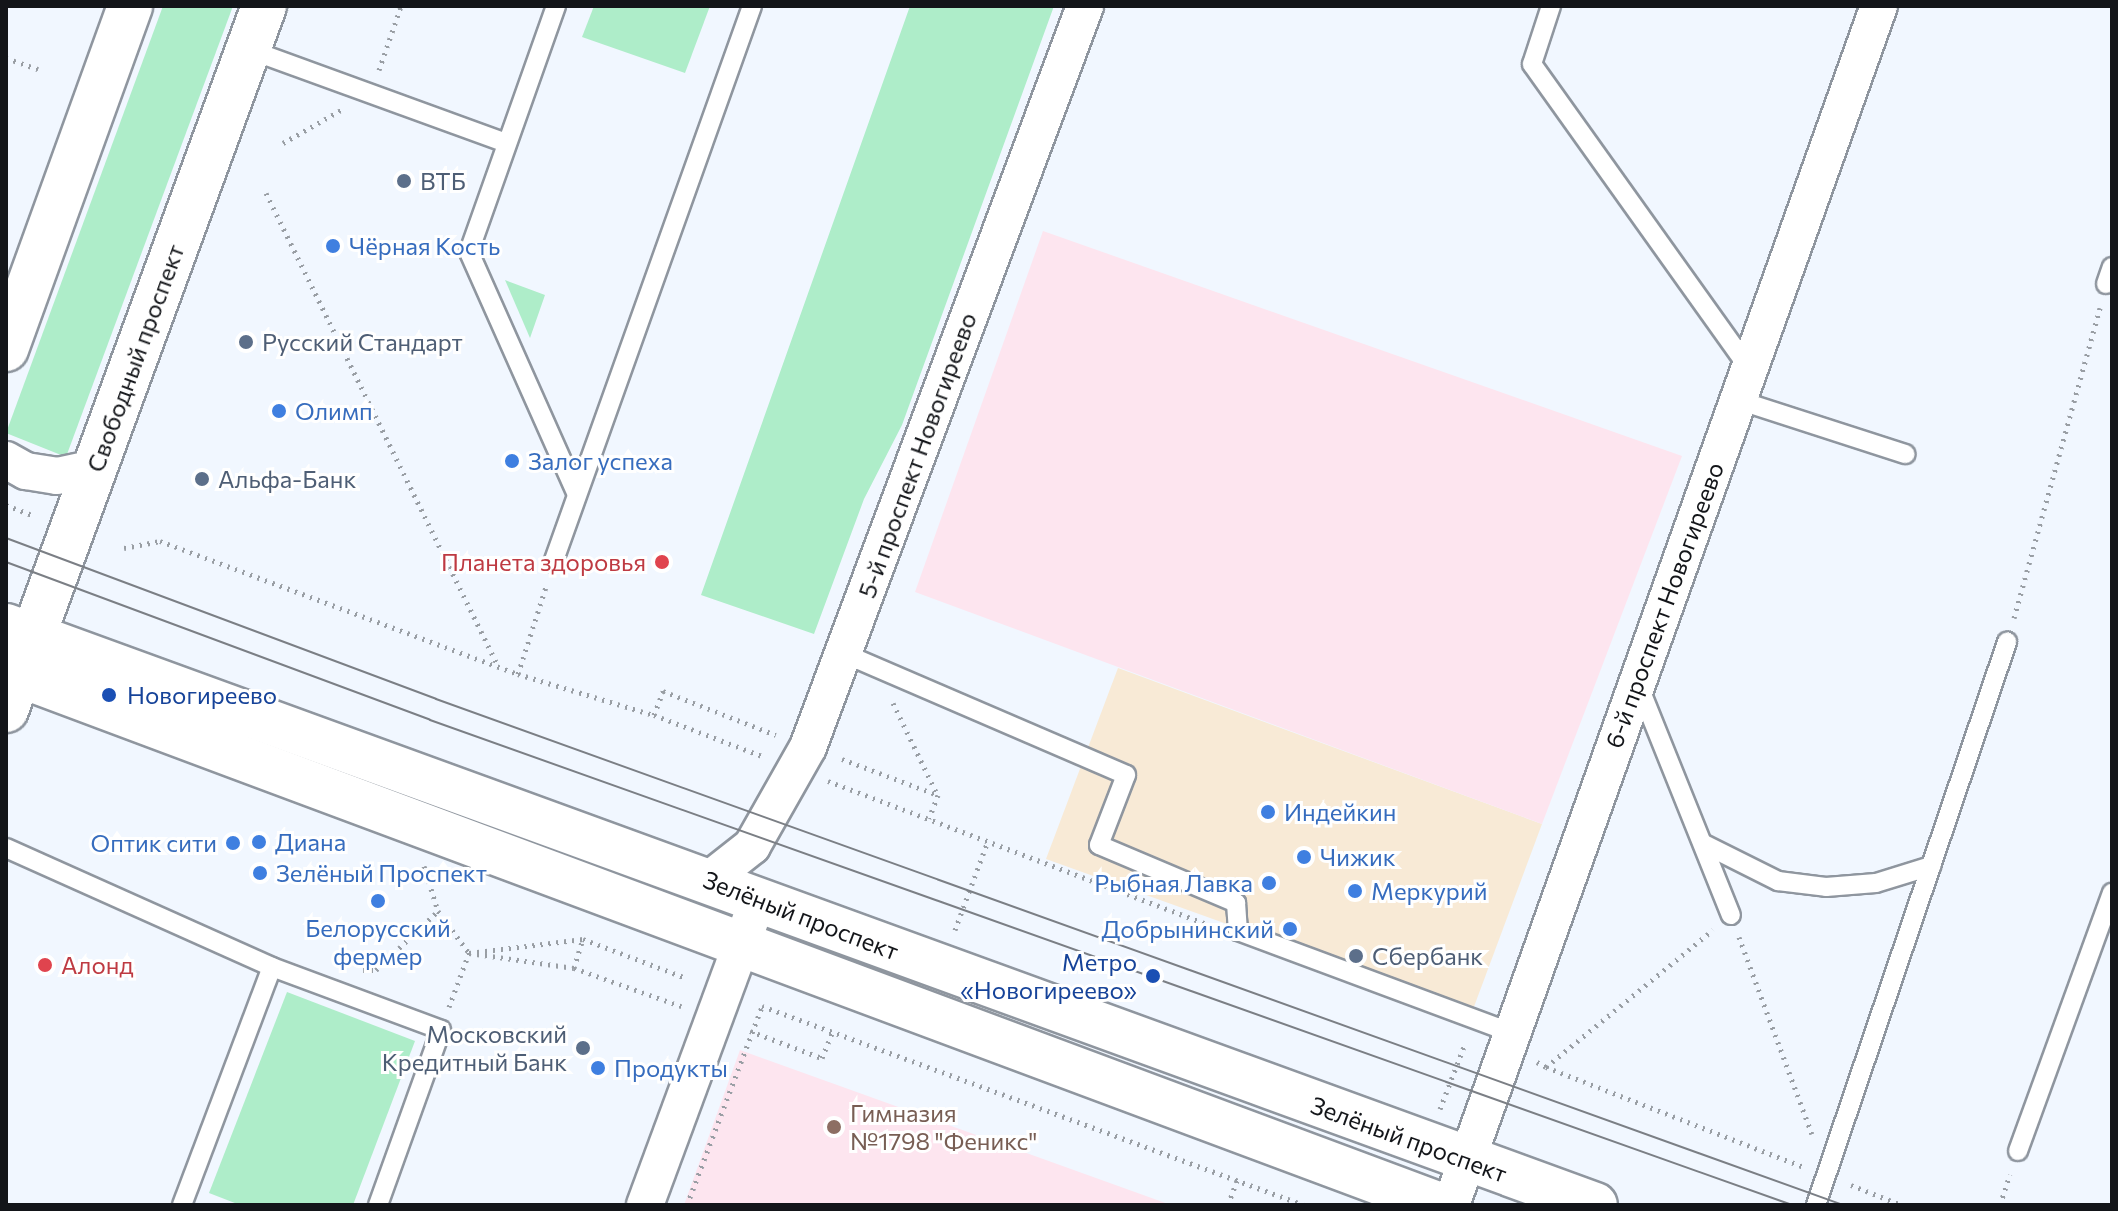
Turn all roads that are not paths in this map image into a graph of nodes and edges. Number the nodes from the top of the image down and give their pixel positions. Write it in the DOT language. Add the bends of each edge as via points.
graph roads {
  1 [pos="130,6"];
  2 [pos="264,6"];
  3 [pos="556,6"];
  4 [pos="752,6"];
  5 [pos="1085,6"];
  6 [pos="1551,6"];
  7 [pos="1879,6"];
  8 [pos="248,49"];
  9 [pos="506,143"];
  10 [pos="6,349"];
  11 [pos="1743,384"];
  12 [pos="1905,454"];
  13 [pos="6,460"];
  14 [pos="94,468"];
  15 [pos="576,492"];
  16 [pos="553,563"];
  17 [pos="2007,642"];
  18 [pos="860,660"];
  19 [pos="14,663"];
  20 [pos="1636,681"];
  21 [pos="1704,844"];
  22 [pos="6,848"];
  23 [pos="1931,866"];
  24 [pos="709,880"];
  25 [pos="2112,893"];
  26 [pos="758,899"];
  27 [pos="1731,915"];
  28 [pos="741,944"];
  29 [pos="272,967"];
  30 [pos="1508,1039"];
  31 [pos="2018,1151"];
  32 [pos="1464,1160"];
  33 [pos="182,1205"];
  34 [pos="378,1205"];
  35 [pos="645,1205"];
  36 [pos="1440,1205"];
  37 [pos="1451,1205"];
  38 [pos="1595,1205"];
  39 [pos="1816,1205"];
  1 -- 10 [label="main road"];
  2 -- 8 [label="main road, Свободный проспект"];
  3 -- 9 [label="lane"];
  4 -- 15 [label="lane"];
  5 -- 18 [label="street, 5-й проспект Новогиреево"];
  6 -- 11 [label="lane" via="1532,64"];
  7 -- 11 [label="street, 6-й проспект Новогиреево"];
  8 -- 9 [label="lane"];
  8 -- 14 [label="main road, Свободный проспект"];
  9 -- 15 [label="lane" via="469,252"];
  11 -- 12 [label="lane"];
  11 -- 20 [label="street, 6-й проспект Новогиреево"];
  13 -- 14 [label="street" via="26,471 57,476"];
  14 -- 19 [label="main road, Свободный проспект"];
  15 -- 16 [label="lane"];
  17 -- 23 [label="lane"];
  18 -- 24 [label="street, 5-й проспект Новогиреево" via="752,846"];
  18 -- 30 [label="lane" via="1126,775 1099,845 1236,903 1238,931"];
  19 -- 24 [label="main road, Зелёный проспект"];
  19 -- 28 [label="main road, Зелёный проспект"];
  20 -- 21 [label="lane"];
  20 -- 30 [label="street, 6-й проспект Новогиреево"];
  21 -- 23 [label="lane" via="1778,881 1826,887 1876,883"];
  21 -- 27 [label="lane"];
  22 -- 29 [label="lane"];
  23 -- 39 [label="lane"];
  24 -- 26 [label="main road, Зелёный проспект"];
  25 -- 31 [label="lane"];
  26 -- 28 [label="street"];
  26 -- 32 [label="main road, Зелёный проспект"];
  28 -- 35 [label="street"];
  28 -- 36 [label="main road, Зелёный проспект"];
  29 -- 33 [label="lane"];
  29 -- 34 [label="lane" via="441,1030"];
  30 -- 32 [label="street, 6-й проспект Новогиреево"];
  32 -- 37 [label="street, 6-й проспект Новогиреево"];
  32 -- 38 [label="main road, Зелёный проспект"];
}
